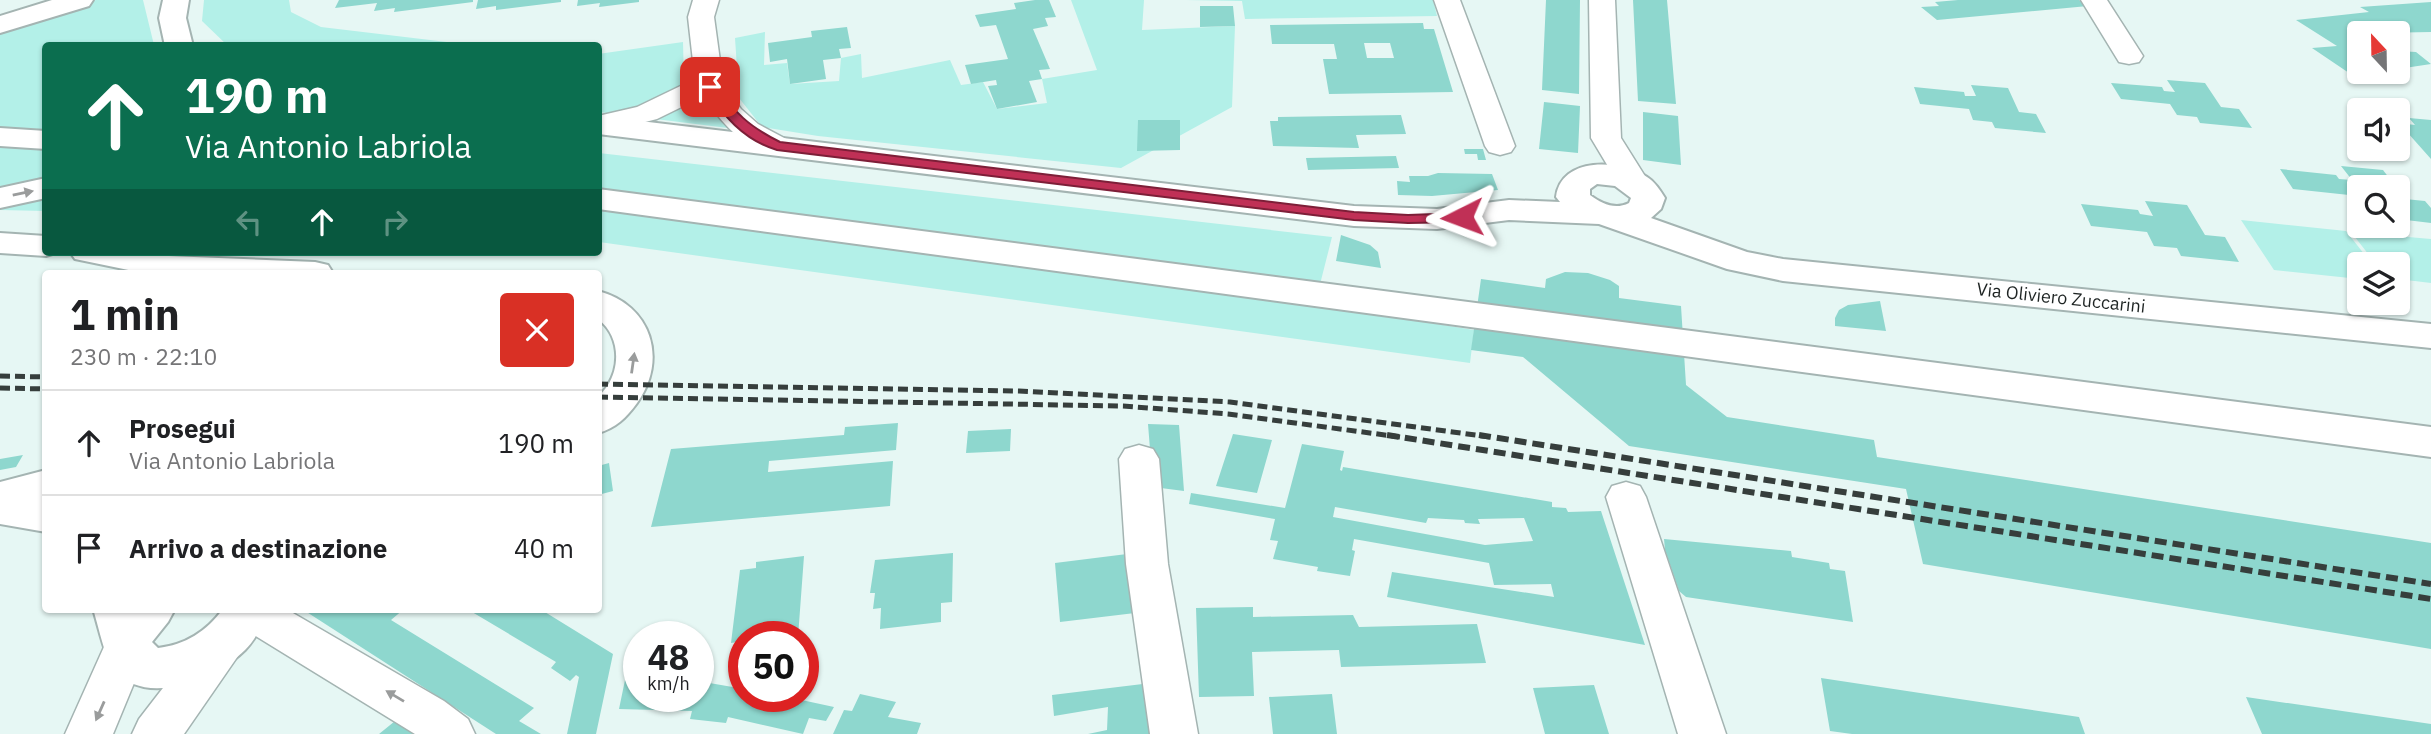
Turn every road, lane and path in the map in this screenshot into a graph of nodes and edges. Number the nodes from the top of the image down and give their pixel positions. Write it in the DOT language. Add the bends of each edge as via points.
graph roads {
  1 [pos="80,0"];
  2 [pos="176,0"];
  3 [pos="706,0"];
  4 [pos="1447,0"];
  5 [pos="1602,0"];
  6 [pos="2094,0"];
  7 [pos="0,25"];
  8 [pos="179,42"];
  9 [pos="2129,56"];
  10 [pos="709,83"];
  11 [pos="0,120"];
  12 [pos="42,122"];
  13 [pos="602,124"];
  14 [pos="602,125"];
  15 [pos="0,137"];
  16 [pos="1606,138"];
  17 [pos="42,140"];
  18 [pos="777,146"];
  19 [pos="1500,146"];
  20 [pos="602,181"];
  21 [pos="1580,181"];
  22 [pos="42,189"];
  23 [pos="1640,189"];
  24 [pos="0,198"];
  25 [pos="602,199"];
  26 [pos="1509,210"];
  27 [pos="1607,215"];
  28 [pos="42,236"];
  29 [pos="2,243"];
  30 [pos="1695,245"];
  31 [pos="42,246"];
  32 [pos="127,256"];
  33 [pos="146,258"];
  34 [pos="242,270"];
  35 [pos="1324,284"];
  36 [pos="602,304"];
  37 [pos="2431,335"];
  38 [pos="602,415"];
  39 [pos="2431,417"];
  40 [pos="2383,423"];
  41 [pos="2431,442"];
  42 [pos="1139,459"];
  43 [pos="42,486"];
  44 [pos="1626,497"];
  45 [pos="0,498"];
  46 [pos="0,508"];
  47 [pos="42,515"];
  48 [pos="240,619"];
  49 [pos="132,620"];
  50 [pos="89,734"];
  51 [pos="156,734"];
  52 [pos="451,734"];
  53 [pos="1174,734"];
  54 [pos="1702,734"];
  1 -- 7 [label="main road"];
  2 -- 8 [label="main road" via="172,27"];
  3 -- 10 [label="street" via="701,16"];
  4 -- 19 [label="street"];
  5 -- 16 [label="street"];
  6 -- 9 [label="street"];
  10 -- 13 [label="street" via="648,113"];
  10 -- 18 [label="street" via="730,115"];
  11 -- 12 [label="main road"];
  14 -- 18 [label="main road, Via Oliviero Zuccarini"];
  15 -- 17 [label="main road"];
  16 -- 21 [label="street"];
  16 -- 23 [label="street"];
  18 -- 26 [label="main road, Via Oliviero Zuccarini" via="1354,216 1437,219"];
  20 -- 35 [label="main road"];
  21 -- 23 [label="main road, Via Oliviero Zuccarini" via="1609,174"];
  21 -- 26 [label="main road, Via Oliviero Zuccarini"];
  21 -- 27 [label="main road, Via Oliviero Zuccarini" via="1573,197"];
  24 -- 22 [label="main road, one-way"];
  23 -- 27 [label="main road, Via Oliviero Zuccarini" via="1644,209 1637,214"];
  23 -- 30 [label="main road, Via Oliviero Zuccarini"];
  25 -- 35 [label="main road"];
  26 -- 27 [label="main road, Via Oliviero Zuccarini"];
  27 -- 30 [label="main road, Via Oliviero Zuccarini"];
  28 -- 29 [label="main road"];
  29 -- 31 [label="main road"];
  30 -- 37 [label="main road, Via Oliviero Zuccarini" via="1783,270"];
  32 -- 33 [label="main road"];
  33 -- 34 [label="main road" via="169,267"];
  35 -- 40 [label="main road"];
  38 -- 36 [label="main road, one-way" via="627,388 636,363 635,342 627,323"];
  39 -- 40 [label="main road"];
  40 -- 41 [label="main road"];
  42 -- 53 [label="street" via="1147,564"];
  43 -- 45 [label="main road"];
  44 -- 54 [label="street"];
  46 -- 47 [label="main road"];
  48 -- 49 [label="main road" via="194,659 159,667 134,661 128,649"];
  48 -- 51 [label="street"];
  52 -- 48 [label="street, one-way" via="427,716"];
  49 -- 50 [label="street, one-way"];
}
